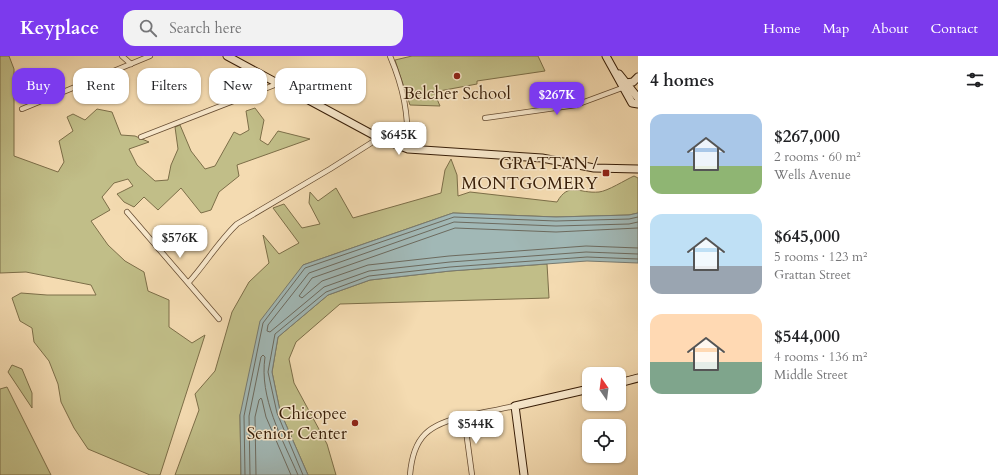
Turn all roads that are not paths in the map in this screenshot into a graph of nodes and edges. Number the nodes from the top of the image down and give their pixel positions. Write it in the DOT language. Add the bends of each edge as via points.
graph roads {
  1 [pos="122,56"];
  2 [pos="150,56"];
  3 [pos="227,56"];
  4 [pos="390,56"];
  5 [pos="607,58"];
  6 [pos="131,64"];
  7 [pos="638,77"];
  8 [pos="275,83"];
  9 [pos="275,85"];
  10 [pos="624,88"];
  11 [pos="638,98"];
  12 [pos="315,104"];
  13 [pos="638,104"];
  14 [pos="22,109"];
  15 [pos="485,118"];
  16 [pos="141,137"];
  17 [pos="379,138"];
  18 [pos="408,149"];
  19 [pos="638,169"];
  20 [pos="126,212"];
  21 [pos="189,282"];
  22 [pos="219,319"];
  23 [pos="638,378"];
  24 [pos="626,381"];
  25 [pos="582,392"];
  26 [pos="515,406"];
  27 [pos="464,416"];
  28 [pos="410,475"];
  29 [pos="472,475"];
  30 [pos="524,475"];
  1 -- 6 [label="street"];
  2 -- 6 [label="street"];
  3 -- 8 [label="main road"];
  4 -- 18 [label="street" via="405,99"];
  5 -- 10 [label="main road"];
  6 -- 14 [label="street"];
  7 -- 10 [label="main road"];
  9 -- 16 [label="street"];
  10 -- 11 [label="main road"];
  10 -- 13 [label="main road" via="632,103"];
  10 -- 15 [label="street" via="576,105"];
  12 -- 17 [label="main road"];
  17 -- 18 [label="main road"];
  17 -- 21 [label="street" via="238,224 225,236"];
  18 -- 19 [label="main road" via="542,158 594,168"];
  20 -- 21 [label="street"];
  21 -- 22 [label="street"];
  23 -- 24 [label="main road"];
  25 -- 26 [label="main road"];
  26 -- 27 [label="street"];
  26 -- 30 [label="main road"];
  27 -- 28 [label="street" via="440,423 430,429 420,440 413,455"];
  27 -- 29 [label="street"];
}
